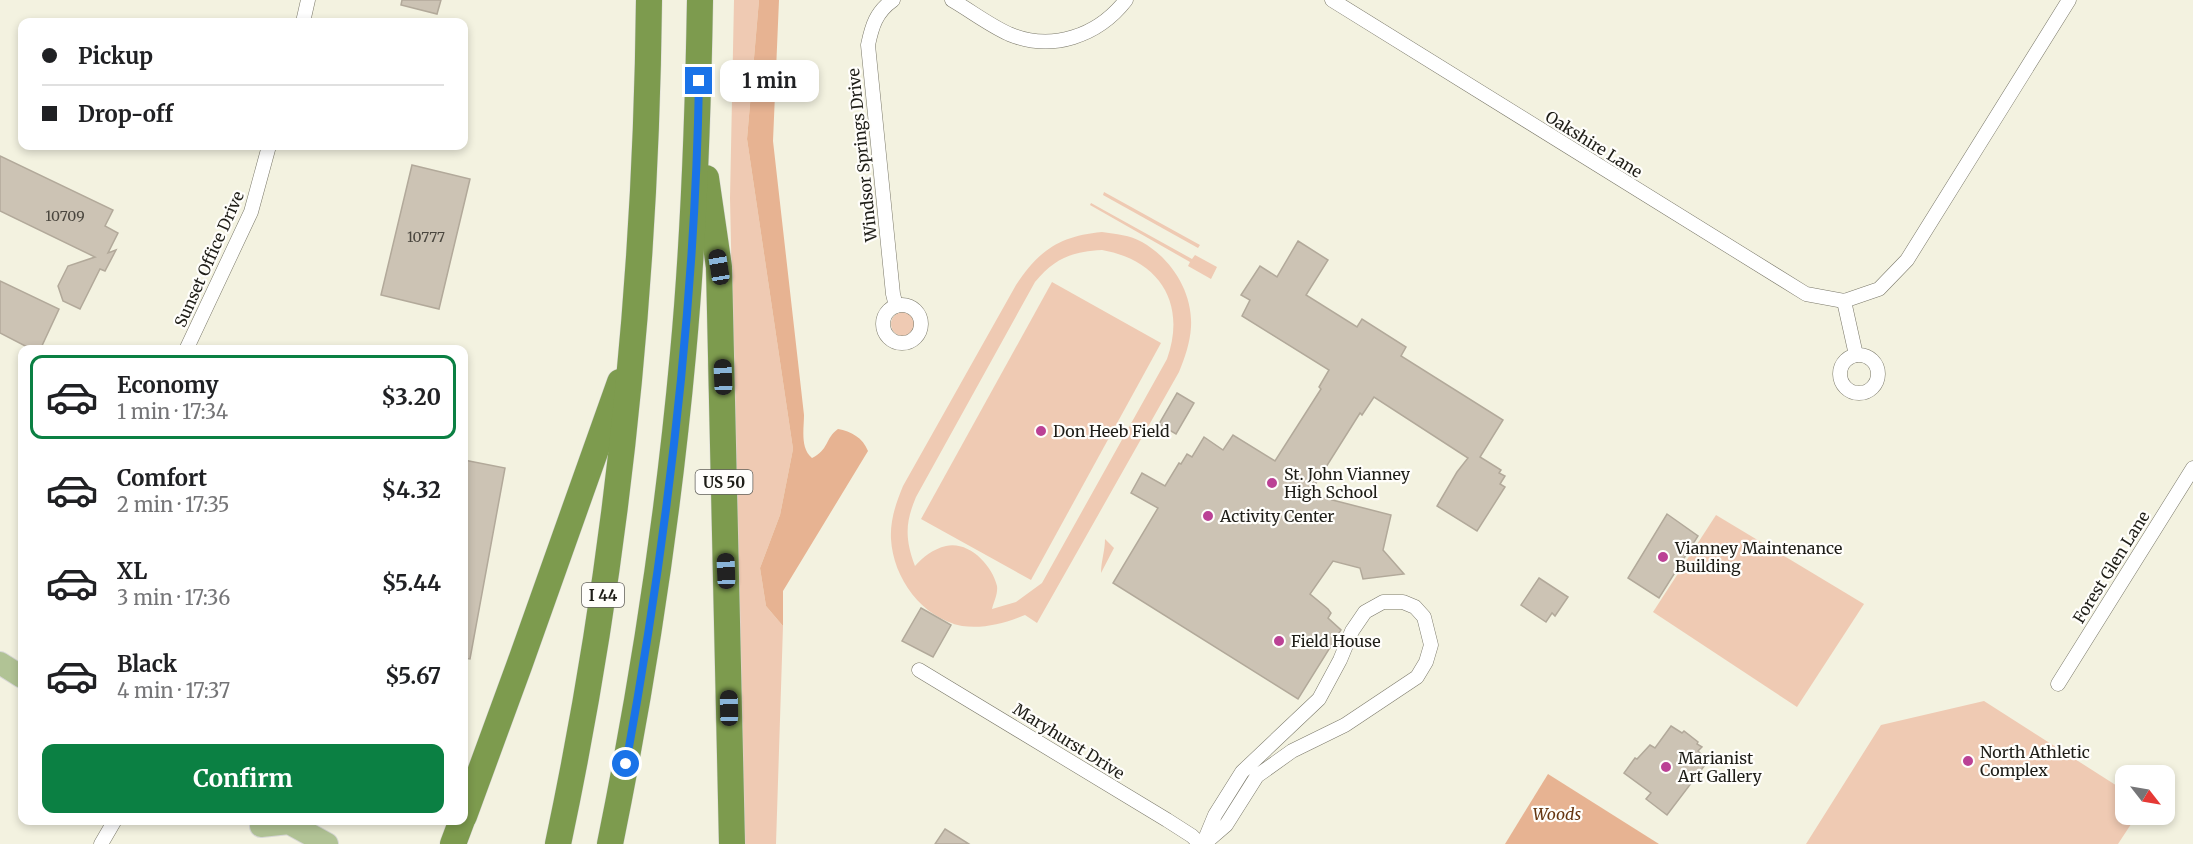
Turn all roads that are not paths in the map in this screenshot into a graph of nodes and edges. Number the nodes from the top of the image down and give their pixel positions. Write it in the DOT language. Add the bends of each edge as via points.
graph roads {
  1 [pos="308,0"];
  2 [pos="649,0"];
  3 [pos="700,0"];
  4 [pos="952,0"];
  5 [pos="1126,0"];
  6 [pos="1332,0"];
  7 [pos="2069,0"];
  8 [pos="887,2"];
  9 [pos="304,18"];
  10 [pos="698,122"];
  11 [pos="268,150"];
  12 [pos="1844,301"];
  13 [pos="896,306"];
  14 [pos="188,345"];
  15 [pos="633,345"];
  16 [pos="1856,355"];
  17 [pos="2193,468"];
  18 [pos="0,663"];
  19 [pos="919,670"];
  20 [pos="18,674"];
  21 [pos="2058,684"];
  22 [pos="468,800"];
  23 [pos="112,825"];
  24 [pos="282,825"];
  25 [pos="294,825"];
  26 [pos="261,830"];
  27 [pos="101,844"];
  28 [pos="327,844"];
  29 [pos="558,844"];
  30 [pos="610,844"];
  31 [pos="732,844"];
  32 [pos="1203,844"];
  1 -- 9 [label="street"];
  2 -- 15 [label="highway, I 44" via="646,155"];
  3 -- 10 [label="highway"];
  4 -- 5 [label="street" via="1011,35 1037,41 1080,36 1116,12"];
  6 -- 12 [label="street, Oakshire Lane" via="1806,294"];
  7 -- 12 [label="street, Oakshire Lane" via="1907,260 1879,289"];
  8 -- 13 [label="street, Windsor Springs Drive" via="874,20 868,45"];
  10 -- 30 [label="highway" via="675,439 651,615"];
  10 -- 31 [label="highway, US 50" via="719,267"];
  11 -- 14 [label="street, Sunset Office Drive" via="251,212"];
  12 -- 16 [label="street"];
  15 -- 22 [label="highway"];
  15 -- 29 [label="highway, I 44" via="600,621"];
  17 -- 21 [label="street, Forest Glen Lane"];
  18 -- 20 [label="main road"];
  19 -- 32 [label="street, Maryhurst Drive"];
  23 -- 27 [label="street"];
  24 -- 26 [label="main road"];
  25 -- 28 [label="main road"];
  32 -- 32 [label="street" via="1226,825 1257,776 1417,677 1431,645 1424,617 1415,607 1403,602 1383,602 1365,612 1319,699 1242,772 1215,815"];
}
